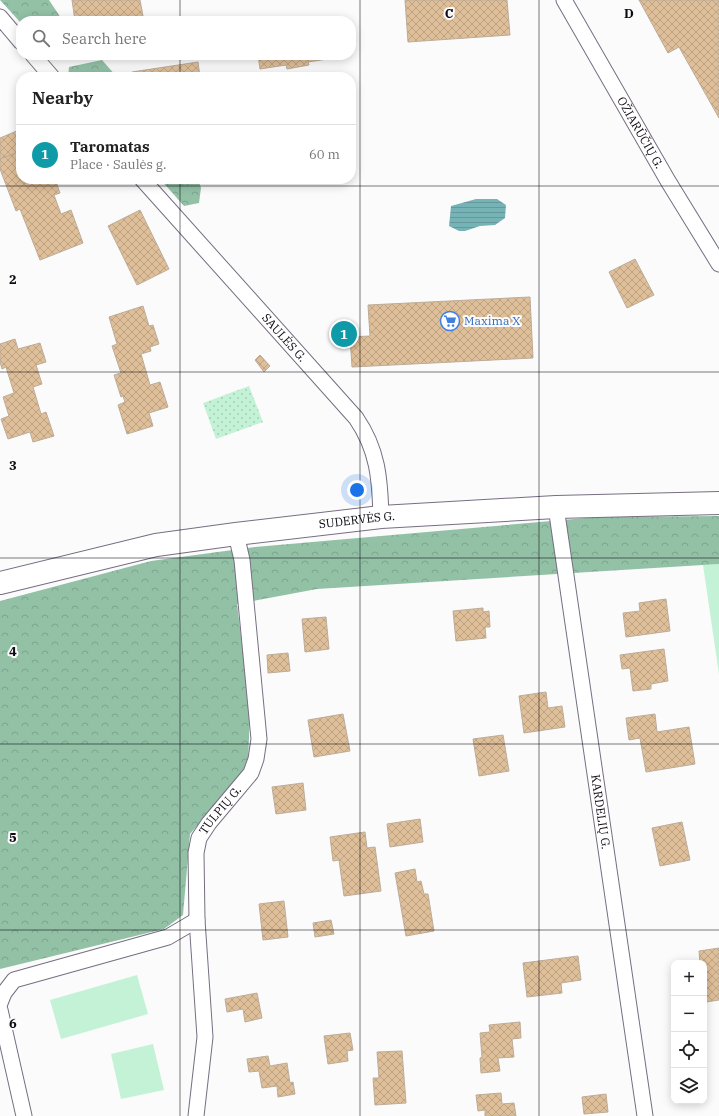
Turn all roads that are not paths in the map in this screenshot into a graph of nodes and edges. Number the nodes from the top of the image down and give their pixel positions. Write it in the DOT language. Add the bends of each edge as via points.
graph roads {
  1 [pos="564,0"];
  2 [pos="0,17"];
  3 [pos="16,36"];
  4 [pos="37,60"];
  5 [pos="48,72"];
  6 [pos="146,184"];
  7 [pos="719,264"];
  8 [pos="719,503"];
  9 [pos="556,507"];
  10 [pos="381,517"];
  11 [pos="236,534"];
  12 [pos="0,583"];
  13 [pos="197,920"];
  14 [pos="0,1003"];
  15 [pos="0,1010"];
  16 [pos="24,1116"];
  17 [pos="196,1116"];
  18 [pos="645,1116"];
  1 -- 7 [label="street, OŽIARŪČIŲ G."];
  2 -- 3 [label="street"];
  4 -- 5 [label="street"];
  6 -- 10 [label="street, SAULĖS G." via="367,433 379,480"];
  8 -- 9 [label="main road, SUDERVĖS G."];
  9 -- 10 [label="main road, SUDERVĖS G."];
  9 -- 18 [label="street, KARDELIŲ G."];
  10 -- 11 [label="main road, SUDERVĖS G."];
  11 -- 12 [label="main road, SUDERVĖS G." via="156,546"];
  11 -- 13 [label="street, TULPIŲ G." via="242,560 258,739 256,759 251,773 199,838 196,853"];
  13 -- 14 [label="street" via="168,938 14,980"];
  13 -- 17 [label="street, TULPIŲ G." via="205,1037"];
  15 -- 16 [label="street"];
}
